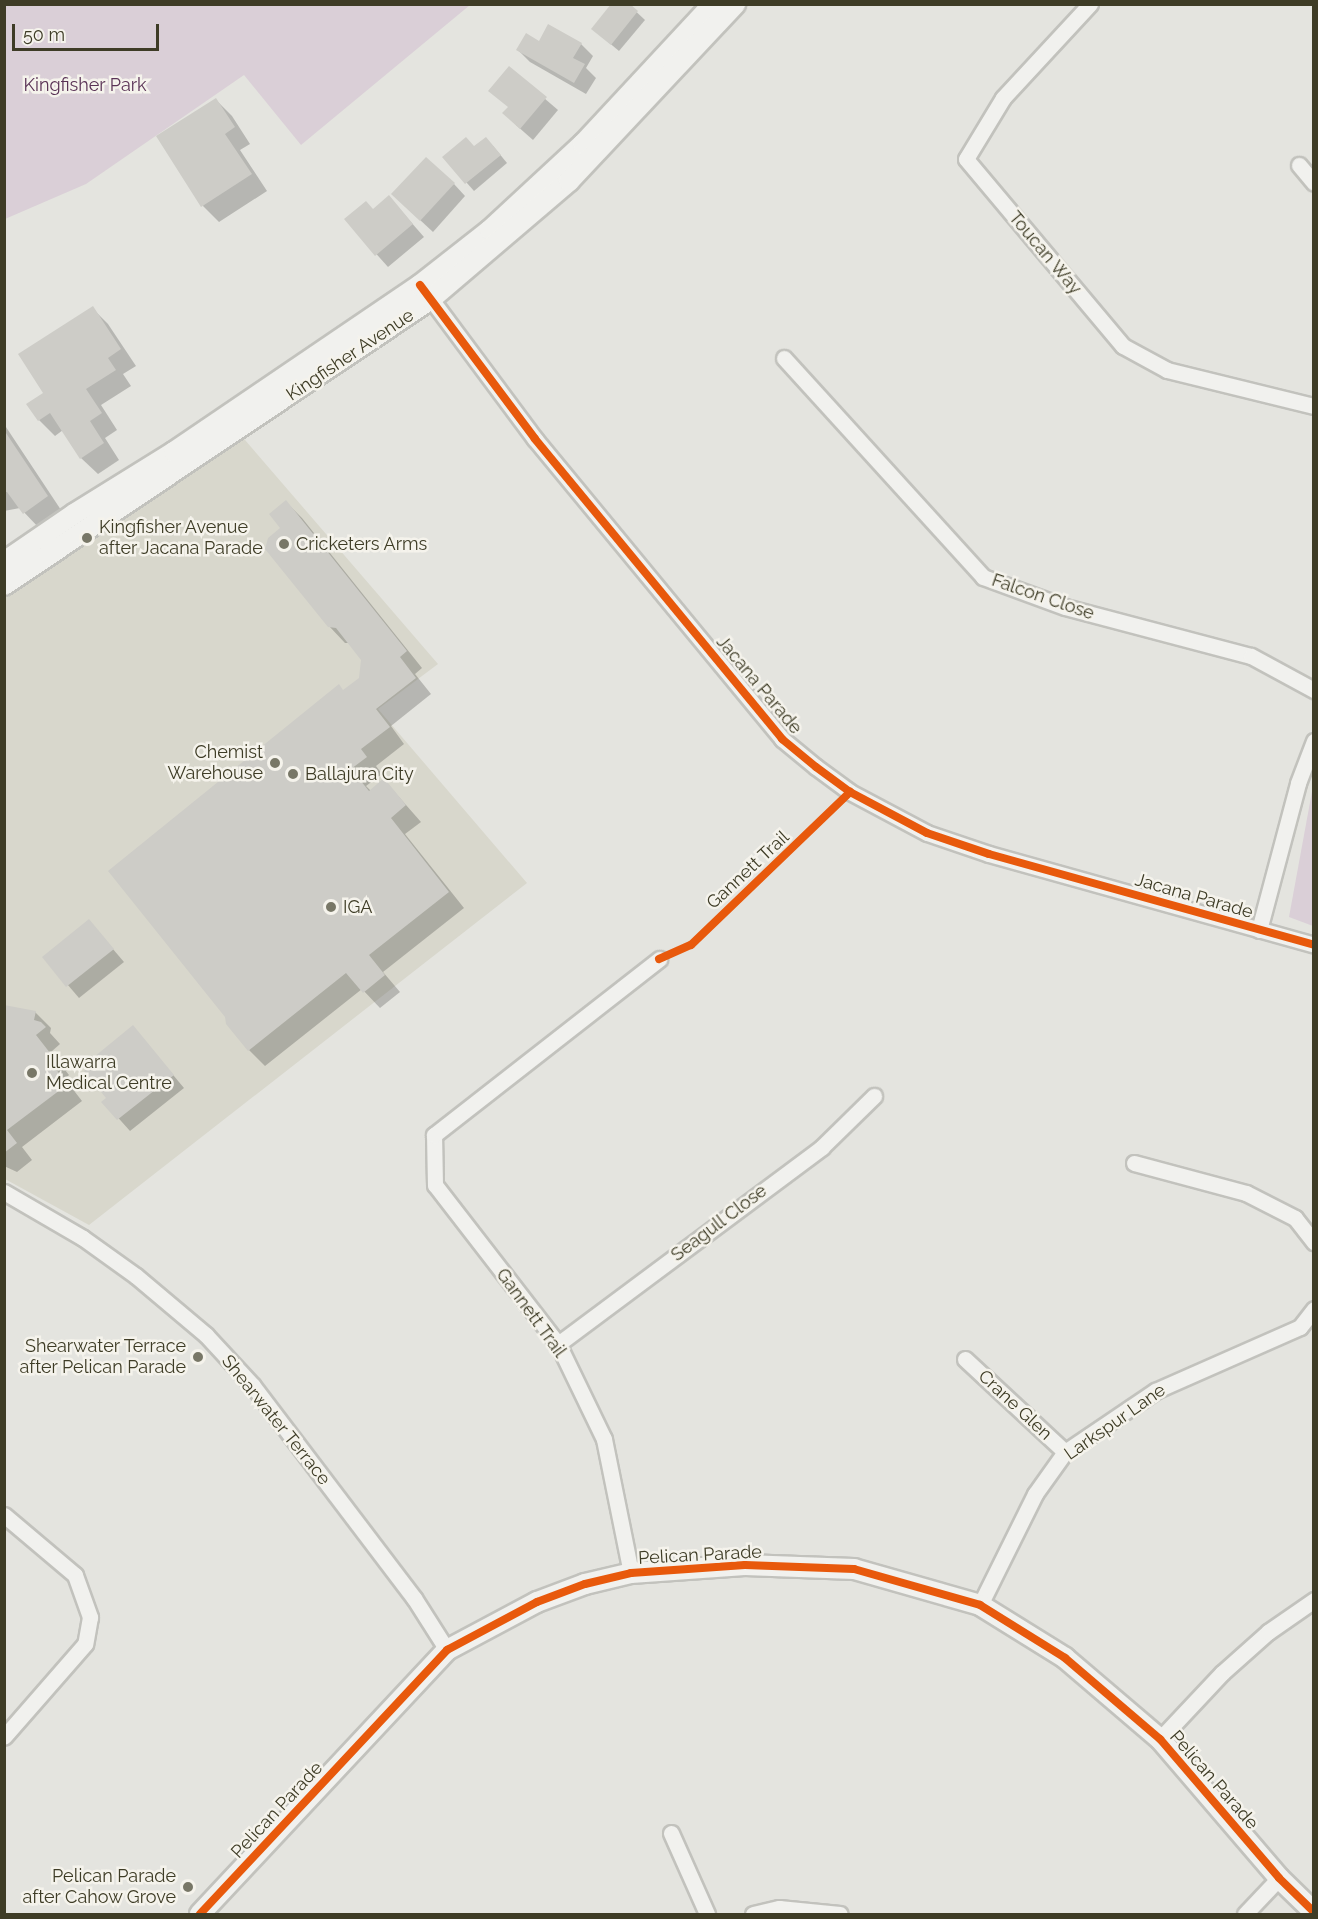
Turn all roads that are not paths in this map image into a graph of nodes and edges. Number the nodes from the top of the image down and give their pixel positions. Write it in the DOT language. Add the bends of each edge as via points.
graph roads {
  1 [pos="713,4"];
  2 [pos="735,4"];
  3 [pos="1090,4"];
  4 [pos="1299,165"];
  5 [pos="1314,183"];
  6 [pos="425,292"];
  7 [pos="784,358"];
  8 [pos="1314,406"];
  9 [pos="4,562"];
  10 [pos="4,585"];
  11 [pos="1314,690"];
  12 [pos="1314,741"];
  13 [pos="1259,930"];
  14 [pos="1314,945"];
  15 [pos="659,959"];
  16 [pos="874,1096"];
  17 [pos="1134,1163"];
  18 [pos="4,1192"];
  19 [pos="1314,1242"];
  20 [pos="1314,1309"];
  21 [pos="558,1344"];
  22 [pos="965,1359"];
  23 [pos="1065,1452"];
  24 [pos="4,1515"];
  25 [pos="631,1573"];
  26 [pos="1314,1600"];
  27 [pos="980,1605"];
  28 [pos="447,1650"];
  29 [pos="4,1737"];
  30 [pos="1160,1740"];
  31 [pos="671,1833"];
  32 [pos="1279,1878"];
  33 [pos="1314,1912"];
  34 [pos="200,1914"];
  35 [pos="707,1914"];
  36 [pos="753,1914"];
  37 [pos="840,1914"];
  38 [pos="1245,1914"];
  1 -- 6 [label="street, Kingfisher Avenue" via="583,144"];
  2 -- 6 [label="street, Kingfisher Avenue" via="569,181"];
  3 -- 8 [label="street, Toucan Way" via="1003,98 966,159 1123,345 1167,370"];
  4 -- 5 [label="street"];
  6 -- 9 [label="street, Kingfisher Avenue"];
  6 -- 10 [label="street, Kingfisher Avenue"];
  6 -- 13 [label="street, Jacana Parade" via="536,439 752,703 782,739 816,767 850,792 927,833"];
  7 -- 11 [label="street, Falcon Close" via="983,577 1065,608 1251,656"];
  12 -- 13 [label="street" via="1298,783"];
  13 -- 14 [label="street, Jacana Parade"];
  15 -- 21 [label="street, Gannett Trail" via="434,1136 435,1185"];
  16 -- 21 [label="street, Seagull Close" via="822,1147"];
  17 -- 19 [label="street" via="1246,1193 1295,1218"];
  18 -- 28 [label="street, Shearwater Terrace" via="83,1238 206,1335 254,1386 414,1598"];
  20 -- 23 [label="street, Larkspur Lane" via="1300,1327 1155,1390"];
  21 -- 25 [label="street, Gannett Trail" via="604,1439"];
  22 -- 23 [label="street, Crane Glen"];
  23 -- 27 [label="street, Larkspur Lane" via="1035,1494"];
  24 -- 29 [label="street" via="75,1575 90,1617 86,1644"];
  25 -- 27 [label="street, Pelican Parade" via="745,1565 854,1569"];
  25 -- 28 [label="street, Pelican Parade" via="585,1584 537,1602"];
  26 -- 30 [label="street" via="1268,1632 1222,1673"];
  27 -- 30 [label="street, Pelican Parade" via="1065,1658"];
  28 -- 34 [label="street, Pelican Parade"];
  30 -- 32 [label="street, Pelican Parade"];
  31 -- 35 [label="street"];
  32 -- 33 [label="street, Pelican Parade"];
  32 -- 38 [label="street"];
  36 -- 37 [label="street" via="779,1908"];
}
